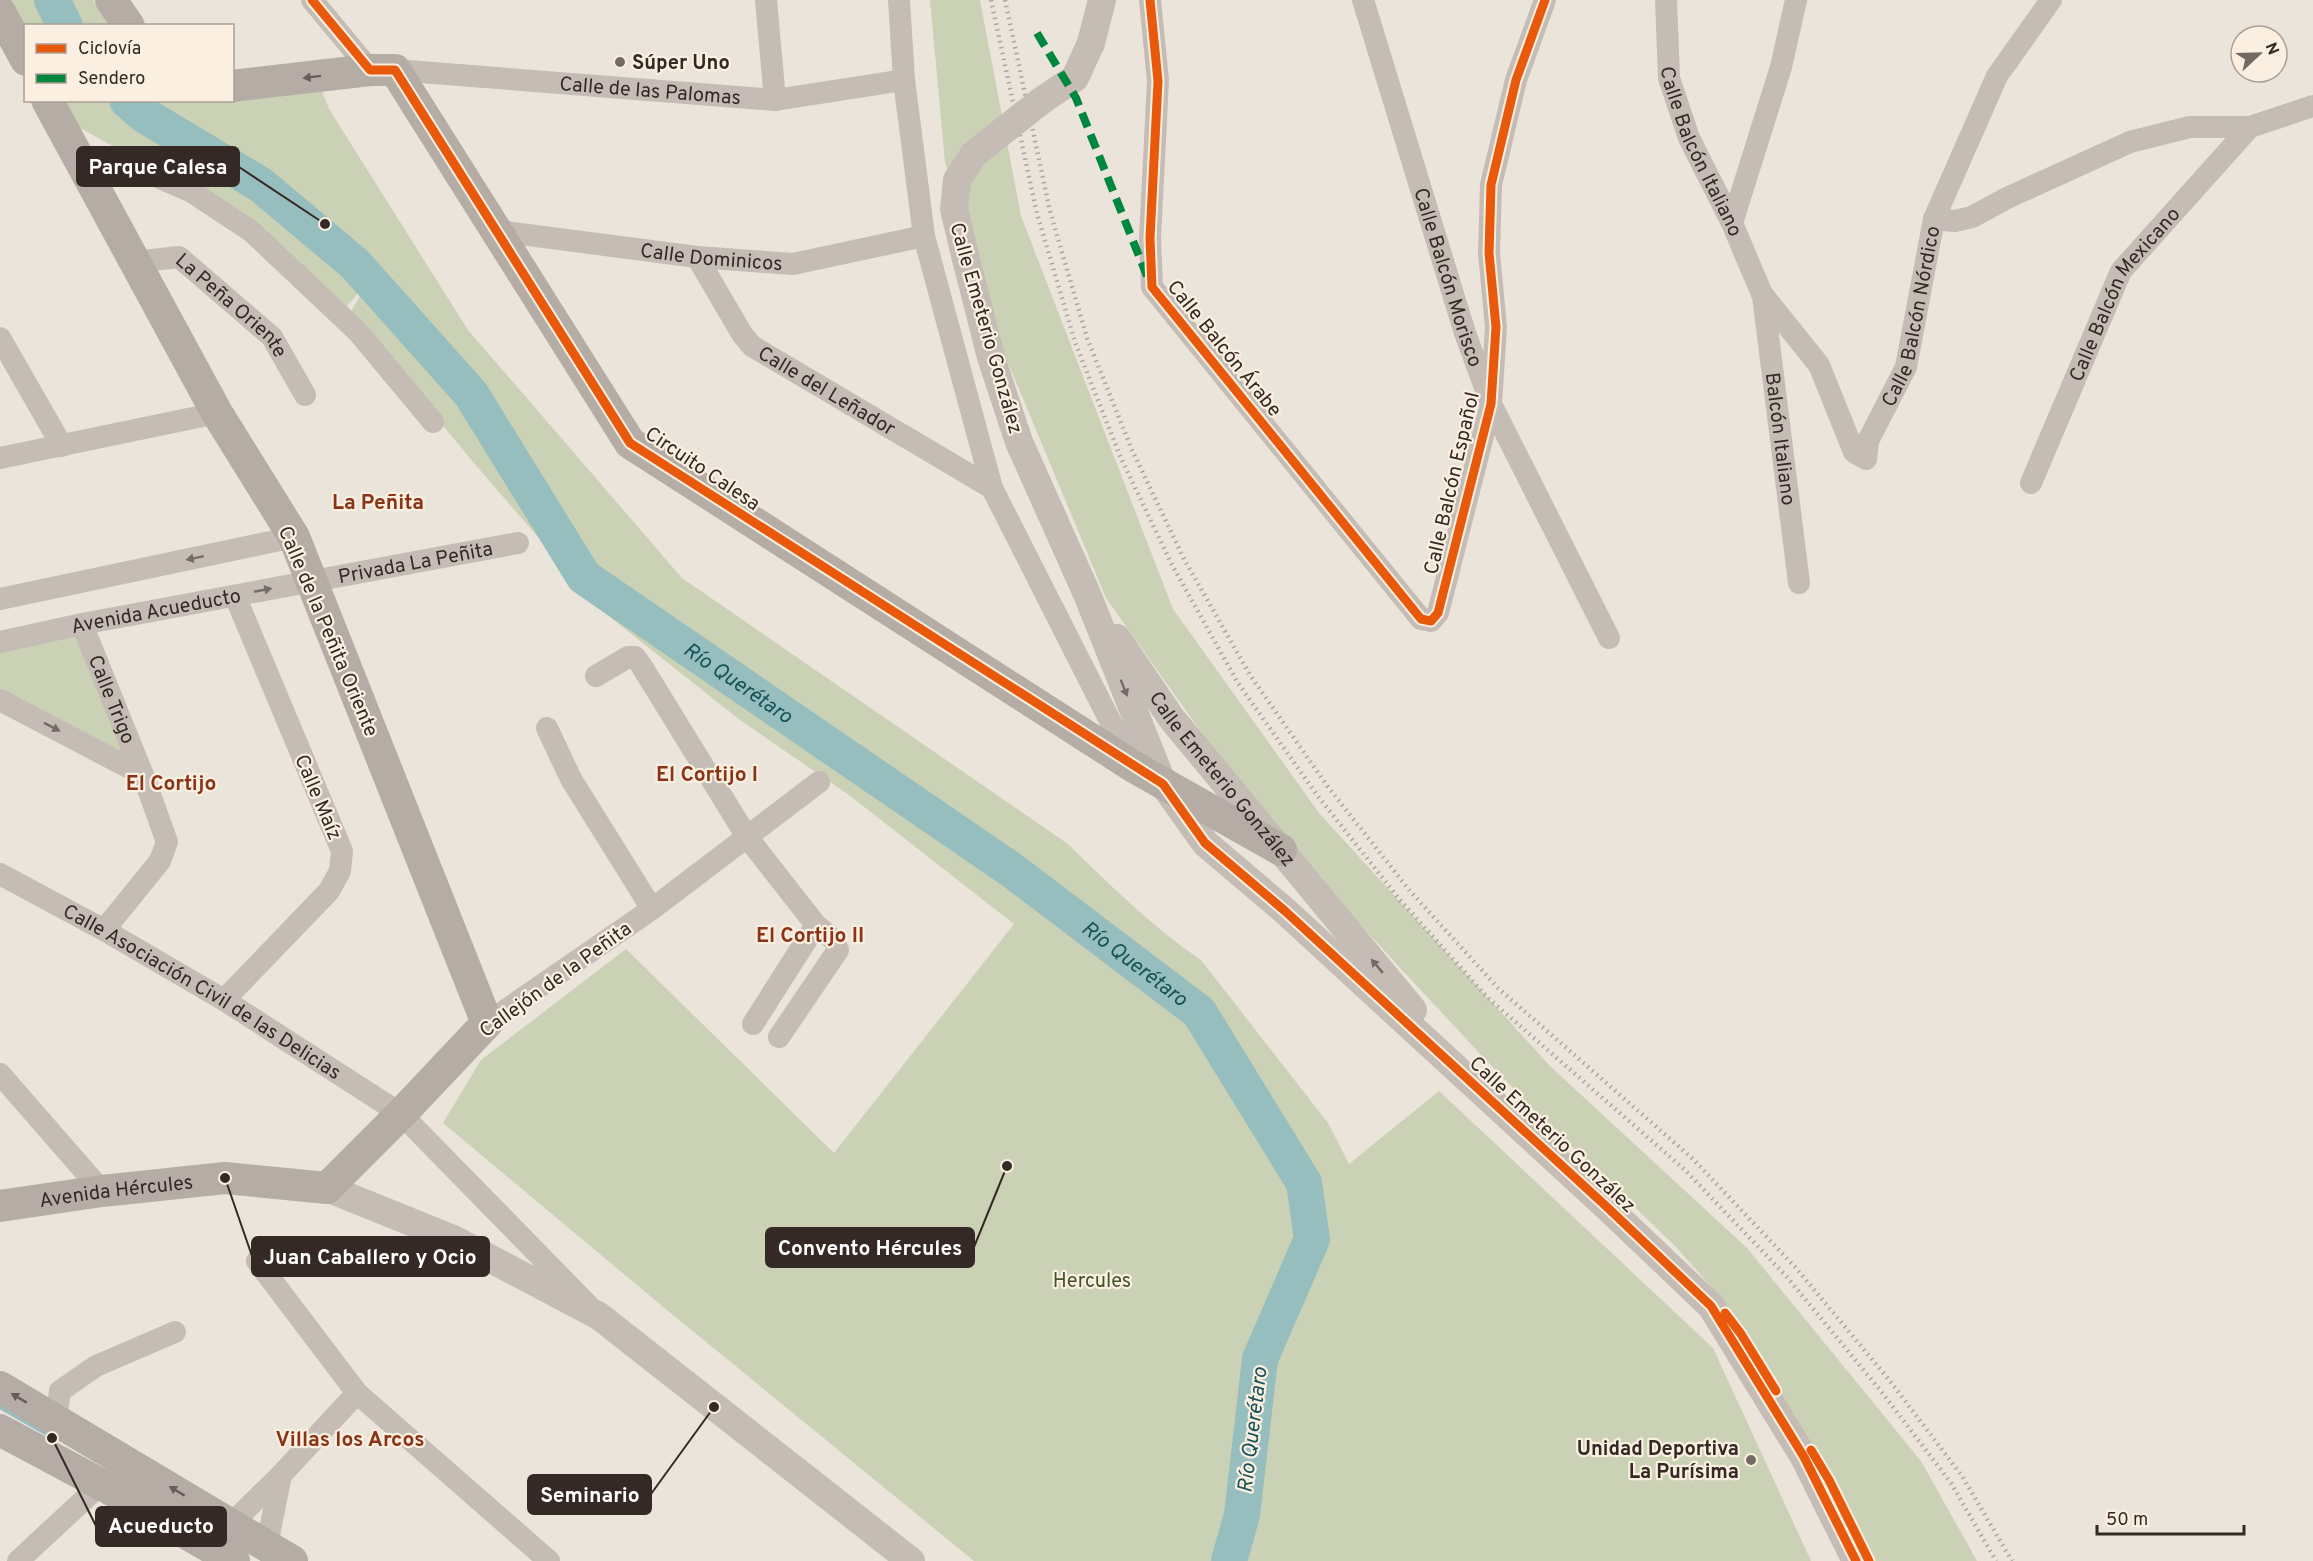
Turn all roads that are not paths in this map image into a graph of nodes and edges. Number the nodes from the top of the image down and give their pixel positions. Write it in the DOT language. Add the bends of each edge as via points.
graph roads {
  1 [pos="111,0"];
  2 [pos="312,0"];
  3 [pos="766,0"];
  4 [pos="899,0"];
  5 [pos="1102,0"];
  6 [pos="1149,0"];
  7 [pos="1363,0"];
  8 [pos="1545,0"];
  9 [pos="1666,0"];
  10 [pos="1796,0"];
  11 [pos="2051,0"];
  12 [pos="0,12"];
  13 [pos="128,24"];
  14 [pos="24,56"];
  15 [pos="382,70"];
  16 [pos="904,80"];
  17 [pos="234,86"];
  18 [pos="776,100"];
  19 [pos="48,102"];
  20 [pos="2313,106"];
  21 [pos="2250,127"];
  22 [pos="84,170"];
  23 [pos="1934,219"];
  24 [pos="1732,222"];
  25 [pos="497,231"];
  26 [pos="924,236"];
  27 [pos="697,257"];
  28 [pos="134,262"];
  29 [pos="1762,294"];
  30 [pos="0,338"];
  31 [pos="304,395"];
  32 [pos="1491,404"];
  33 [pos="218,413"];
  34 [pos="433,422"];
  35 [pos="62,446"];
  36 [pos="0,458"];
  37 [pos="2031,483"];
  38 [pos="992,488"];
  39 [pos="294,537"];
  40 [pos="518,543"];
  41 [pos="313,581"];
  42 [pos="1799,583"];
  43 [pos="1087,594"];
  44 [pos="236,596"];
  45 [pos="0,599"];
  46 [pos="1431,621"];
  47 [pos="82,624"];
  48 [pos="1609,638"];
  49 [pos="0,642"];
  50 [pos="596,676"];
  51 [pos="0,700"];
  52 [pos="547,728"];
  53 [pos="1134,767"];
  54 [pos="143,775"];
  55 [pos="819,783"];
  56 [pos="1163,784"];
  57 [pos="747,837"];
  58 [pos="1281,850"];
  59 [pos="0,874"];
  60 [pos="1312,888"];
  61 [pos="652,909"];
  62 [pos="1285,911"];
  63 [pos="816,925"];
  64 [pos="104,930"];
  65 [pos="224,1000"];
  66 [pos="487,1023"];
  67 [pos="753,1024"];
  68 [pos="780,1037"];
  69 [pos="0,1074"];
  70 [pos="1482,1092"];
  71 [pos="401,1114"];
  72 [pos="327,1188"];
  73 [pos="102,1191"];
  74 [pos="0,1206"];
  75 [pos="257,1262"];
  76 [pos="599,1316"];
  77 [pos="175,1332"];
  78 [pos="0,1387"];
  79 [pos="357,1393"];
  80 [pos="56,1420"];
  81 [pos="3,1435"];
  82 [pos="124,1460"];
  83 [pos="281,1475"];
  84 [pos="104,1486"];
  85 [pos="260,1544"];
  86 [pos="220,1558"];
  87 [pos="18,1561"];
  88 [pos="549,1561"];
  89 [pos="911,1561"];
  90 [pos="1856,1561"];
  1 -- 13 [label="main road"];
  2 -- 15 [label="street, Circuito Calesa"];
  3 -- 18 [label="street"];
  4 -- 16 [label="street"];
  5 -- 43 [label="street, Calle Emeterio González, bridge" via="1091,43 1075,78 974,154 957,180 954,209 991,357 1019,442"];
  6 -- 46 [label="street, Calle Balcón Árabe" via="1158,81 1150,238 1152,287 1421,619"];
  7 -- 32 [label="street, Calle Balcón Morisco" via="1465,333"];
  8 -- 32 [label="street, Calle Balcón Español" via="1516,80 1491,185 1489,253 1496,327"];
  9 -- 24 [label="street, Calle Balcón Italiano" via="1669,78 1689,138"];
  10 -- 24 [label="street" via="1781,67"];
  11 -- 23 [label="street, Calle Balcón Nórdico" via="1997,76"];
  12 -- 14 [label="main road"];
  15 -- 17 [label="main road, Calle de las Palomas, one-way"];
  15 -- 18 [label="street, Calle de las Palomas"];
  15 -- 25 [label="main road, Circuito Calesa"];
  16 -- 18 [label="street, Calle de las Palomas"];
  16 -- 26 [label="street"];
  19 -- 22 [label="main road, Calle de la Peñita Oriente"];
  20 -- 21 [label="street, Calle Balcón Mexicano"];
  21 -- 23 [label="street, Calle Balcón Mexicano" via="2190,127 2130,142 1972,217 1955,221"];
  21 -- 37 [label="street, Calle Balcón Mexicano" via="2121,271"];
  22 -- 28 [label="main road, Calle de la Peñita Oriente"];
  22 -- 34 [label="street" via="134,167 192,192 251,231 358,332"];
  23 -- 29 [label="street, Calle Balcón Nórdico" via="1906,366 1868,441 1866,459 1854,452 1819,365"];
  24 -- 29 [label="street, Calle Balcón Italiano"];
  25 -- 27 [label="street, Calle Dominicos"];
  25 -- 53 [label="main road, Circuito Calesa" via="630,443"];
  26 -- 27 [label="street, Calle Dominicos" via="793,264"];
  26 -- 38 [label="street"];
  27 -- 38 [label="street, Calle del Leñador" via="752,346"];
  28 -- 31 [label="street, La Peña Oriente" via="179,257 272,337"];
  28 -- 33 [label="main road, Calle de la Peñita Oriente"];
  29 -- 42 [label="street, Balcón Italiano"];
  30 -- 35 [label="street"];
  32 -- 46 [label="street, Calle Balcón Español" via="1438,613"];
  32 -- 48 [label="street, Calle Balcón Morisco"];
  33 -- 35 [label="street"];
  33 -- 39 [label="main road, Calle de la Peñita Oriente"];
  35 -- 36 [label="street"];
  38 -- 53 [label="street"];
  39 -- 41 [label="main road, Calle de la Peñita Oriente"];
  39 -- 45 [label="street, one-way"];
  40 -- 41 [label="street, Privada La Peñita"];
  44 -- 41 [label="street, Avenida Acueducto, one-way"];
  41 -- 66 [label="main road, Calle de la Peñita Oriente"];
  43 -- 56 [label="street, Calle Emeterio González, one-way"];
  43 -- 58 [label="street, Calle Emeterio González" via="1172,719"];
  44 -- 47 [label="street, Avenida Acueducto"];
  44 -- 65 [label="street, Calle Maíz" via="342,851 340,871 329,891"];
  47 -- 49 [label="street, Avenida Acueducto"];
  47 -- 54 [label="street, Calle Trigo"];
  50 -- 57 [label="street" via="628,657 635,657"];
  51 -- 54 [label="street, Calle Trigo, one-way"];
  52 -- 61 [label="street" via="571,779"];
  53 -- 56 [label="main road, Circuito Calesa"];
  54 -- 64 [label="street, Calle Trigo" via="167,842 160,861"];
  55 -- 57 [label="street, Callejón de la Peñita"];
  56 -- 58 [label="main road, Circuito Calesa"];
  56 -- 62 [label="street, Calle Emeterio González" via="1205,843"];
  57 -- 61 [label="street, Callejón de la Peñita"];
  57 -- 63 [label="street"];
  58 -- 60 [label="street, Calle Emeterio González"];
  59 -- 64 [label="street, Calle Asociación Civil de las Delicias"];
  60 -- 62 [label="street" via="1303,908"];
  70 -- 60 [label="street, Calle Emeterio González, one-way"];
  61 -- 66 [label="street, Callejón de la Peñita"];
  62 -- 70 [label="street, Calle Emeterio González"];
  63 -- 67 [label="street"];
  63 -- 68 [label="street" via="834,940 838,950"];
  64 -- 65 [label="street, Calle Asociación Civil de las Delicias"];
  65 -- 71 [label="street, Calle Asociación Civil de las Delicias"];
  66 -- 71 [label="main road, Callejón de la Peñita"];
  69 -- 73 [label="street"];
  70 -- 90 [label="street, Calle Emeterio González" via="1711,1306 1804,1457"];
  71 -- 72 [label="main road, Callejón de la Peñita"];
  71 -- 76 [label="street, Calle Asociación Civil de las Delicias"];
  72 -- 73 [label="main road, Avenida Hércules" via="225,1178"];
  72 -- 76 [label="street, Avenida Hércules" via="453,1239"];
  73 -- 74 [label="main road, Avenida Hércules"];
  75 -- 79 [label="street"];
  76 -- 89 [label="street, Avenida Hércules"];
  77 -- 80 [label="street" via="96,1366 60,1391"];
  80 -- 78 [label="main road, one-way"];
  79 -- 83 [label="street"];
  79 -- 88 [label="street"];
  80 -- 82 [label="main road"];
  81 -- 84 [label="main road"];
  82 -- 84 [label="main road"];
  85 -- 82 [label="main road, one-way"];
  83 -- 85 [label="street"];
  83 -- 85 [label="street"];
  84 -- 86 [label="main road"];
  84 -- 87 [label="street"];
  85 -- 86 [label="street"];
}
